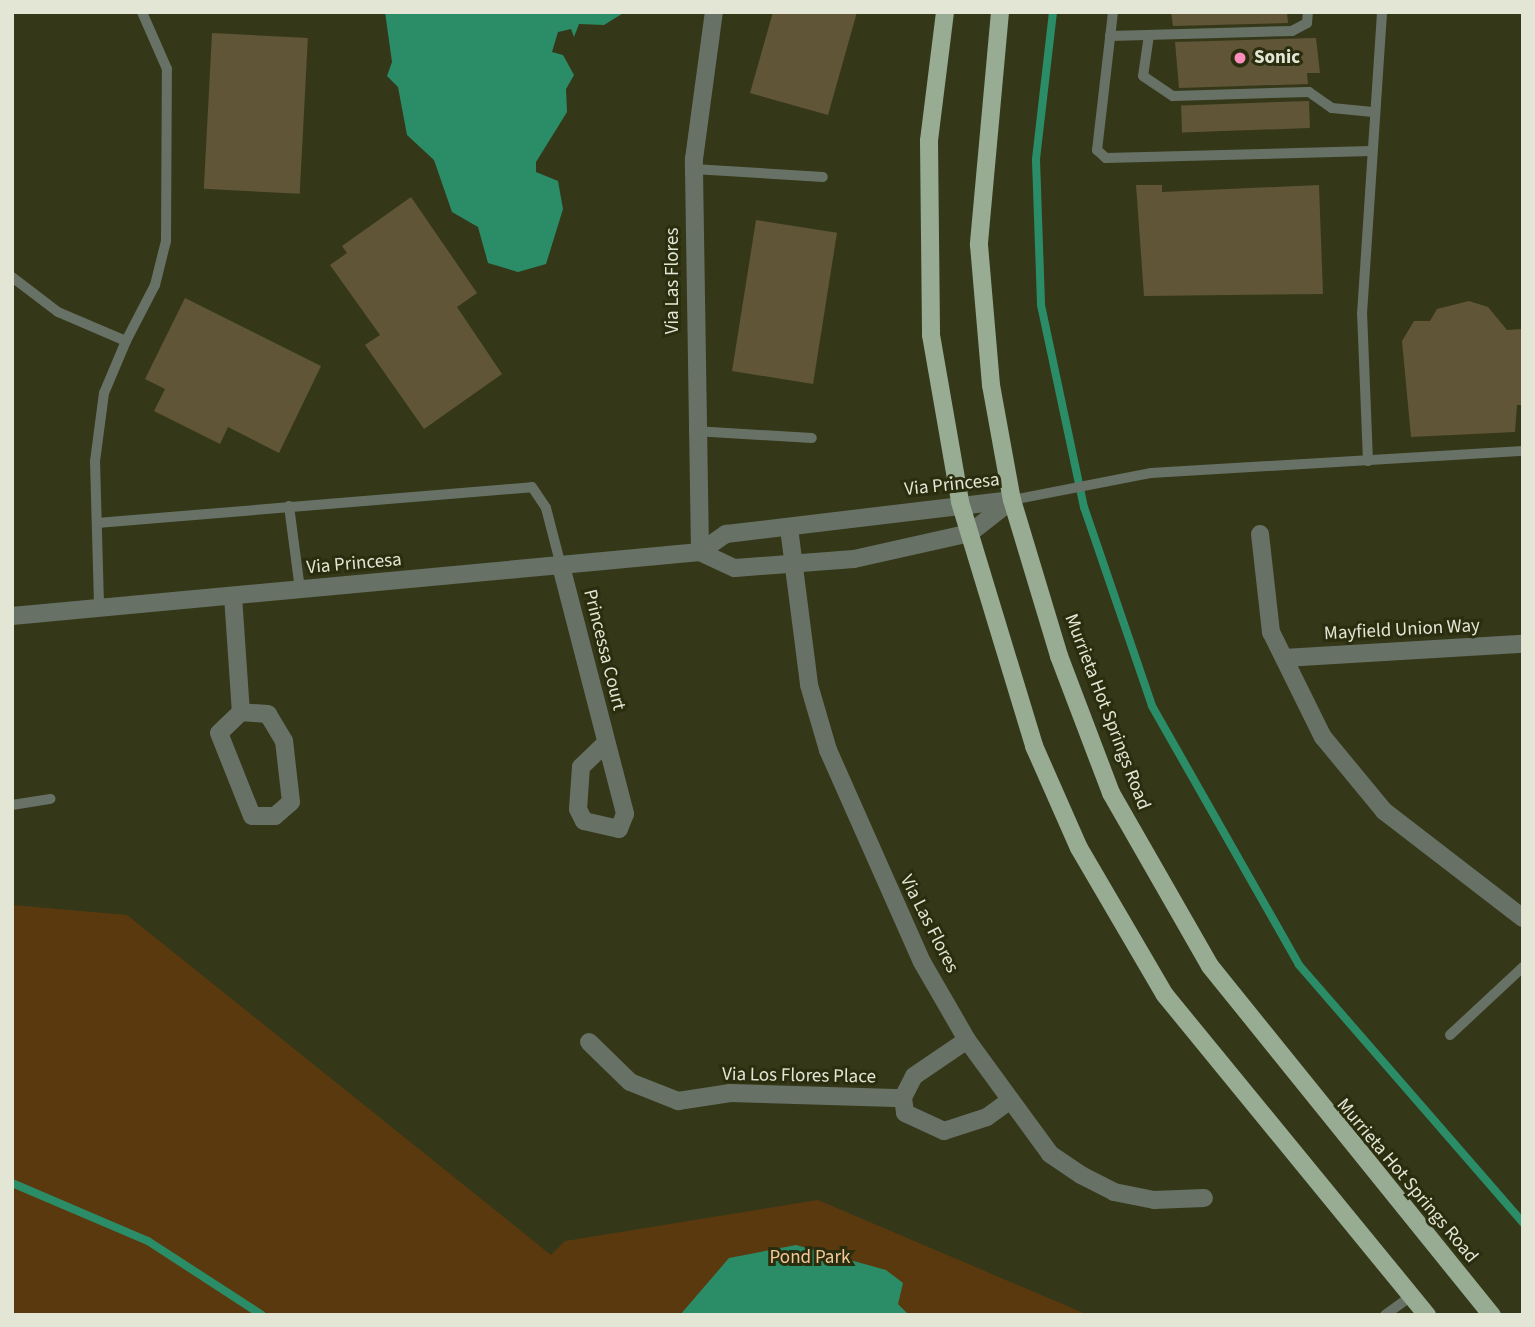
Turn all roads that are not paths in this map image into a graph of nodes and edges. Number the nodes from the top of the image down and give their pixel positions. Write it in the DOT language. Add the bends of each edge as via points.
graph roads {
  1 [pos="142,12"];
  2 [pos="714,12"];
  3 [pos="945,12"];
  4 [pos="1000,12"];
  5 [pos="1113,12"];
  6 [pos="1308,12"];
  7 [pos="1382,12"];
  8 [pos="1149,35"];
  9 [pos="1111,36"];
  10 [pos="1373,111"];
  11 [pos="1371,151"];
  12 [pos="694,169"];
  13 [pos="823,177"];
  14 [pos="12,277"];
  15 [pos="126,341"];
  16 [pos="694,431"];
  17 [pos="812,438"];
  18 [pos="1523,451"];
  19 [pos="1368,461"];
  20 [pos="1012,500"];
  21 [pos="960,502"];
  22 [pos="289,506"];
  23 [pos="97,523"];
  24 [pos="789,528"];
  25 [pos="970,533"];
  26 [pos="1260,534"];
  27 [pos="700,552"];
  28 [pos="561,566"];
  29 [pos="792,566"];
  30 [pos="300,590"];
  31 [pos="233,596"];
  32 [pos="99,608"];
  33 [pos="12,616"];
  34 [pos="1523,644"];
  35 [pos="1284,658"];
  36 [pos="242,712"];
  37 [pos="606,743"];
  38 [pos="51,799"];
  39 [pos="12,805"];
  40 [pos="1523,918"];
  41 [pos="1523,967"];
  42 [pos="1450,1035"];
  43 [pos="967,1040"];
  44 [pos="589,1042"];
  45 [pos="903,1098"];
  46 [pos="1010,1100"];
  47 [pos="1203,1198"];
  48 [pos="1411,1296"];
  49 [pos="1385,1315"];
  50 [pos="1427,1315"];
  51 [pos="1492,1315"];
  1 -- 15 [label="lane" via="167,69 166,241 155,285"];
  2 -- 12 [label="street, Via Las Flores"];
  3 -- 21 [label="main road" via="926,233 931,335"];
  4 -- 20 [label="main road, Murrieta Hot Springs Road" via="979,245 991,385"];
  5 -- 9 [label="lane"];
  6 -- 8 [label="lane" via="1307,23 1292,31"];
  7 -- 10 [label="lane"];
  8 -- 9 [label="lane"];
  8 -- 10 [label="lane" via="1143,76 1173,96 1309,92 1332,108"];
  9 -- 11 [label="lane" via="1097,150 1106,158"];
  10 -- 11 [label="lane"];
  11 -- 19 [label="lane" via="1362,314"];
  12 -- 13 [label="lane"];
  12 -- 16 [label="street, Via Las Flores"];
  14 -- 15 [label="lane" via="58,312"];
  15 -- 23 [label="lane" via="104,393"];
  16 -- 17 [label="lane"];
  16 -- 27 [label="street, Via Las Flores"];
  18 -- 19 [label="lane"];
  19 -- 20 [label="lane" via="1100,480"];
  20 -- 21 [label="street, Via Princesa"];
  20 -- 25 [label="street, Via Princesa"];
  20 -- 51 [label="main road, Murrieta Hot Springs Road" via="1059,656 1111,793 1210,966"];
  21 -- 24 [label="street, Via Princesa"];
  21 -- 25 [label="main road"];
  22 -- 23 [label="lane"];
  22 -- 28 [label="lane" via="532,487 546,508"];
  22 -- 30 [label="lane"];
  23 -- 32 [label="lane"];
  24 -- 27 [label="street, Via Princesa" via="726,534"];
  24 -- 29 [label="street, Via Las Flores"];
  25 -- 29 [label="street, Via Princesa"];
  25 -- 48 [label="main road" via="1034,746 1079,848 1166,995"];
  26 -- 35 [label="street" via="1271,632"];
  27 -- 28 [label="street, Via Princesa"];
  27 -- 29 [label="street, Via Princesa" via="735,568"];
  28 -- 30 [label="street, Via Princesa"];
  28 -- 37 [label="street, Princessa Court"];
  29 -- 43 [label="street, Via Las Flores" via="809,685 828,750 922,962"];
  30 -- 31 [label="street, Via Princesa"];
  31 -- 32 [label="street, Via Princesa"];
  31 -- 36 [label="street"];
  32 -- 33 [label="street, Via Princesa"];
  34 -- 35 [label="street, Mayfield Union Way"];
  35 -- 40 [label="street" via="1323,737 1384,811"];
  36 -- 36 [label="street" via="268,714 284,741 291,802 275,816 252,816 219,733"];
  38 -- 39 [label="lane"];
  41 -- 42 [label="lane"];
  43 -- 45 [label="street, Via Los Flores Place" via="915,1076"];
  43 -- 46 [label="street, Via Las Flores"];
  44 -- 45 [label="street, Via Los Flores Place" via="630,1082 678,1101 730,1093"];
  45 -- 46 [label="street, Via Los Flores Place" via="905,1112 944,1131 987,1117"];
  46 -- 47 [label="street, Via Las Flores" via="1049,1154 1081,1175 1154,1200"];
  48 -- 49 [label="lane"];
  48 -- 50 [label="main road"];
}
